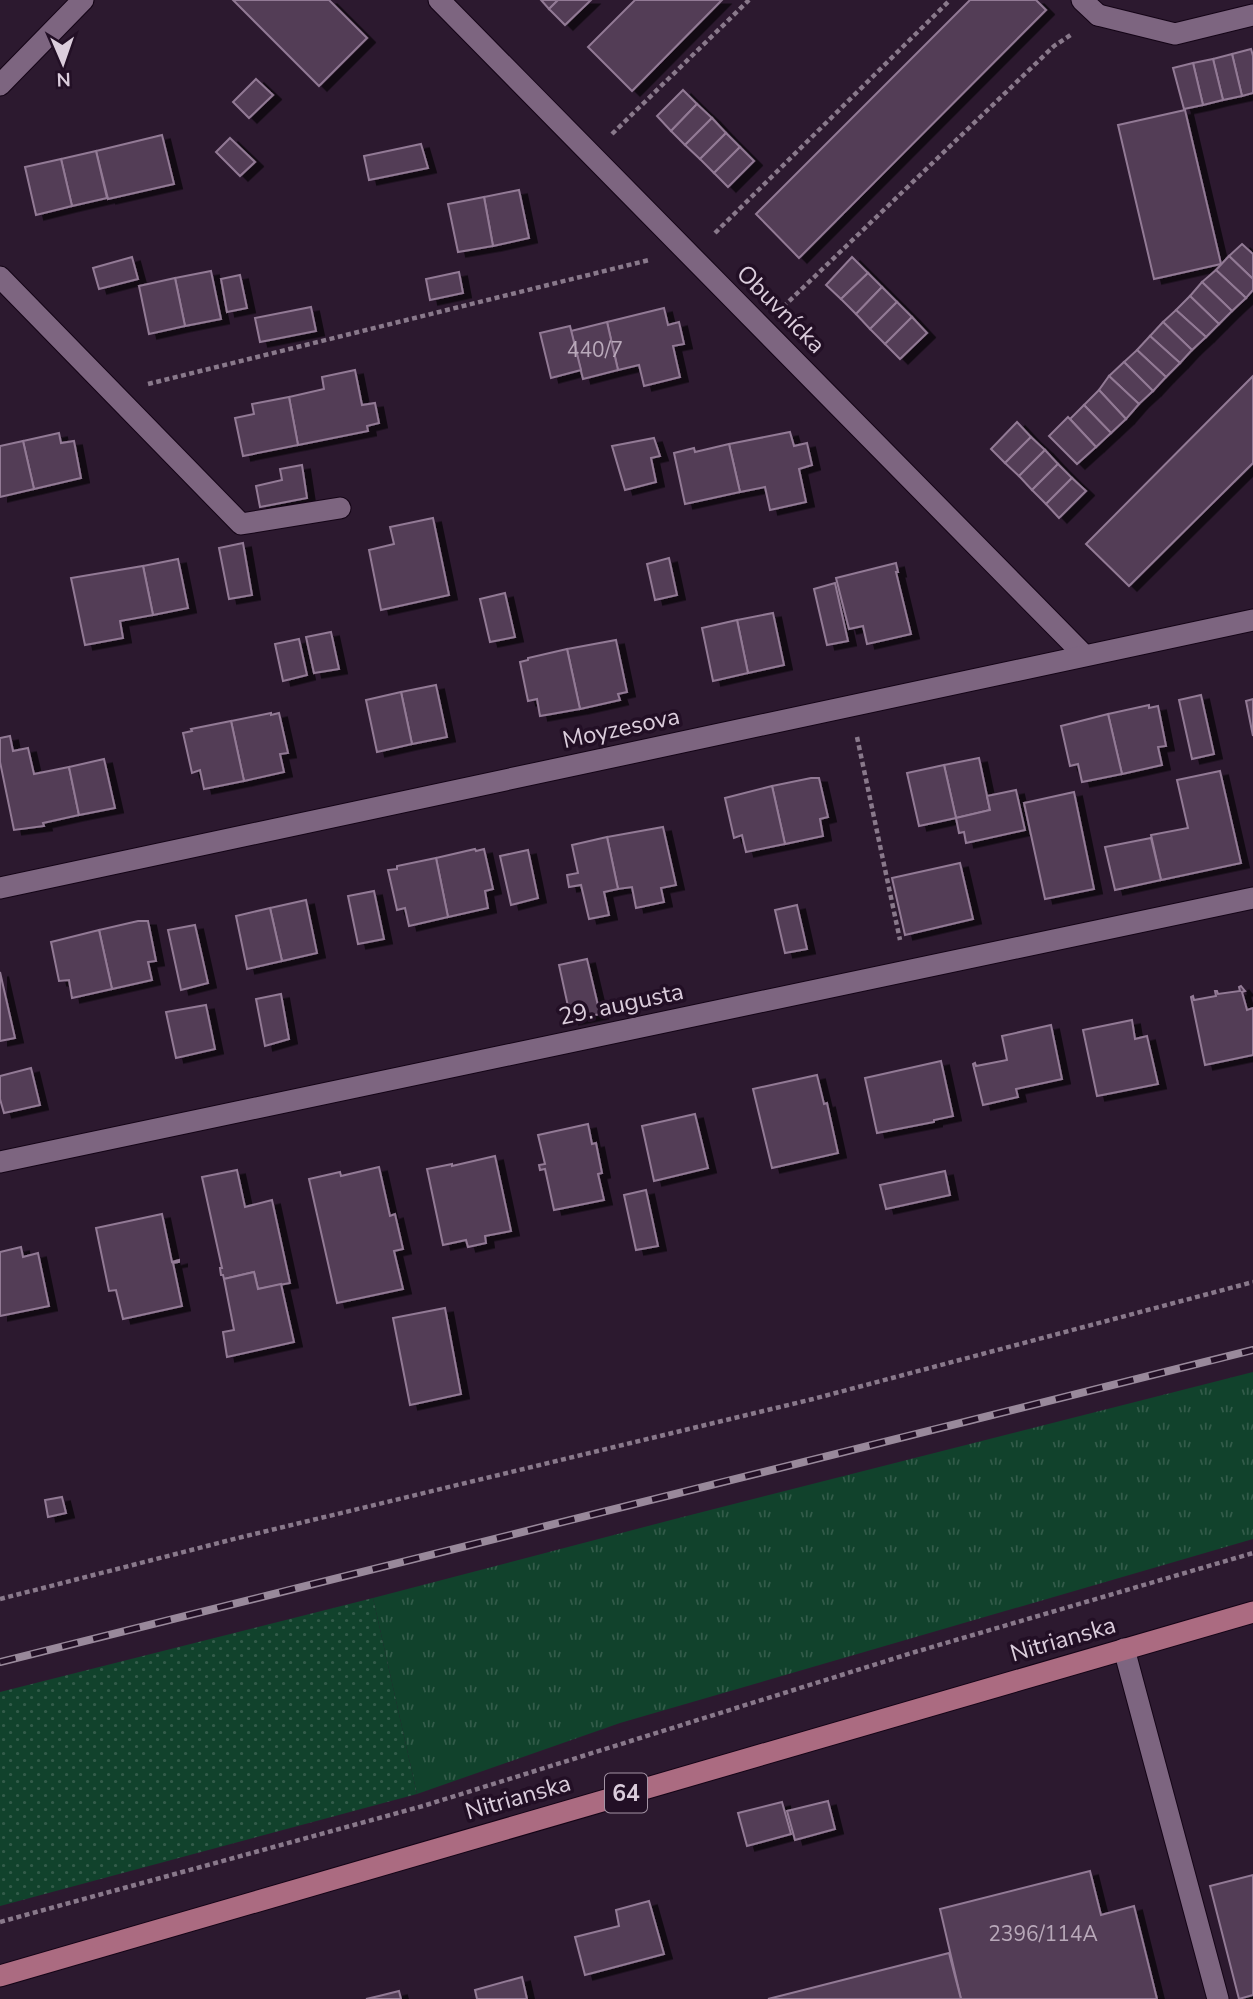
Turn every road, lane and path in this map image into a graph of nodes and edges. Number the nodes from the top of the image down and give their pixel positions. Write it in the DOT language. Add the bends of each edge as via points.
graph roads {
  1 [pos="83,0"];
  2 [pos="439,0"];
  3 [pos="749,0"];
  4 [pos="950,0"];
  5 [pos="1082,0"];
  6 [pos="1098,15"];
  7 [pos="1253,15"];
  8 [pos="0,85"];
  9 [pos="591,154"];
  10 [pos="662,256"];
  11 [pos="692,257"];
  12 [pos="0,277"];
  13 [pos="778,312"];
  14 [pos="113,392"];
  15 [pos="340,508"];
  16 [pos="1253,620"];
  17 [pos="1084,655"];
  18 [pos="856,732"];
  19 [pos="0,888"];
  20 [pos="1253,898"];
  21 [pos="907,971"];
  22 [pos="0,1161"];
  23 [pos="1253,1282"];
  24 [pos="1253,1553"];
  25 [pos="0,1599"];
  26 [pos="1253,1612"];
  27 [pos="1124,1649"];
  28 [pos="0,1922"];
  29 [pos="0,1976"];
  30 [pos="1218,1999"];
  1 -- 8 [label="street"];
  2 -- 9 [label="street, Obuvnícka"];
  3 -- 9 [label="path"];
  4 -- 11 [label="path"];
  5 -- 6 [label="street"];
  6 -- 7 [label="street" via="1175,34"];
  6 -- 13 [label="path" via="1054,46"];
  9 -- 11 [label="street, Obuvnícka"];
  10 -- 14 [label="path"];
  11 -- 17 [label="street, Obuvnícka"];
  12 -- 14 [label="street"];
  14 -- 15 [label="street" via="241,524"];
  16 -- 17 [label="street, Moyzesova"];
  17 -- 19 [label="street, Moyzesova"];
  18 -- 21 [label="path"];
  20 -- 21 [label="street, 29. augusta"];
  21 -- 22 [label="street, 29. augusta"];
  23 -- 25 [label="path" via="813,1399"];
  24 -- 28 [label="path" via="915,1652 422,1807"];
  26 -- 27 [label="main road, Nitrianska / 64"];
  27 -- 29 [label="main road, Nitrianska / 64"];
  27 -- 30 [label="street"];
}
